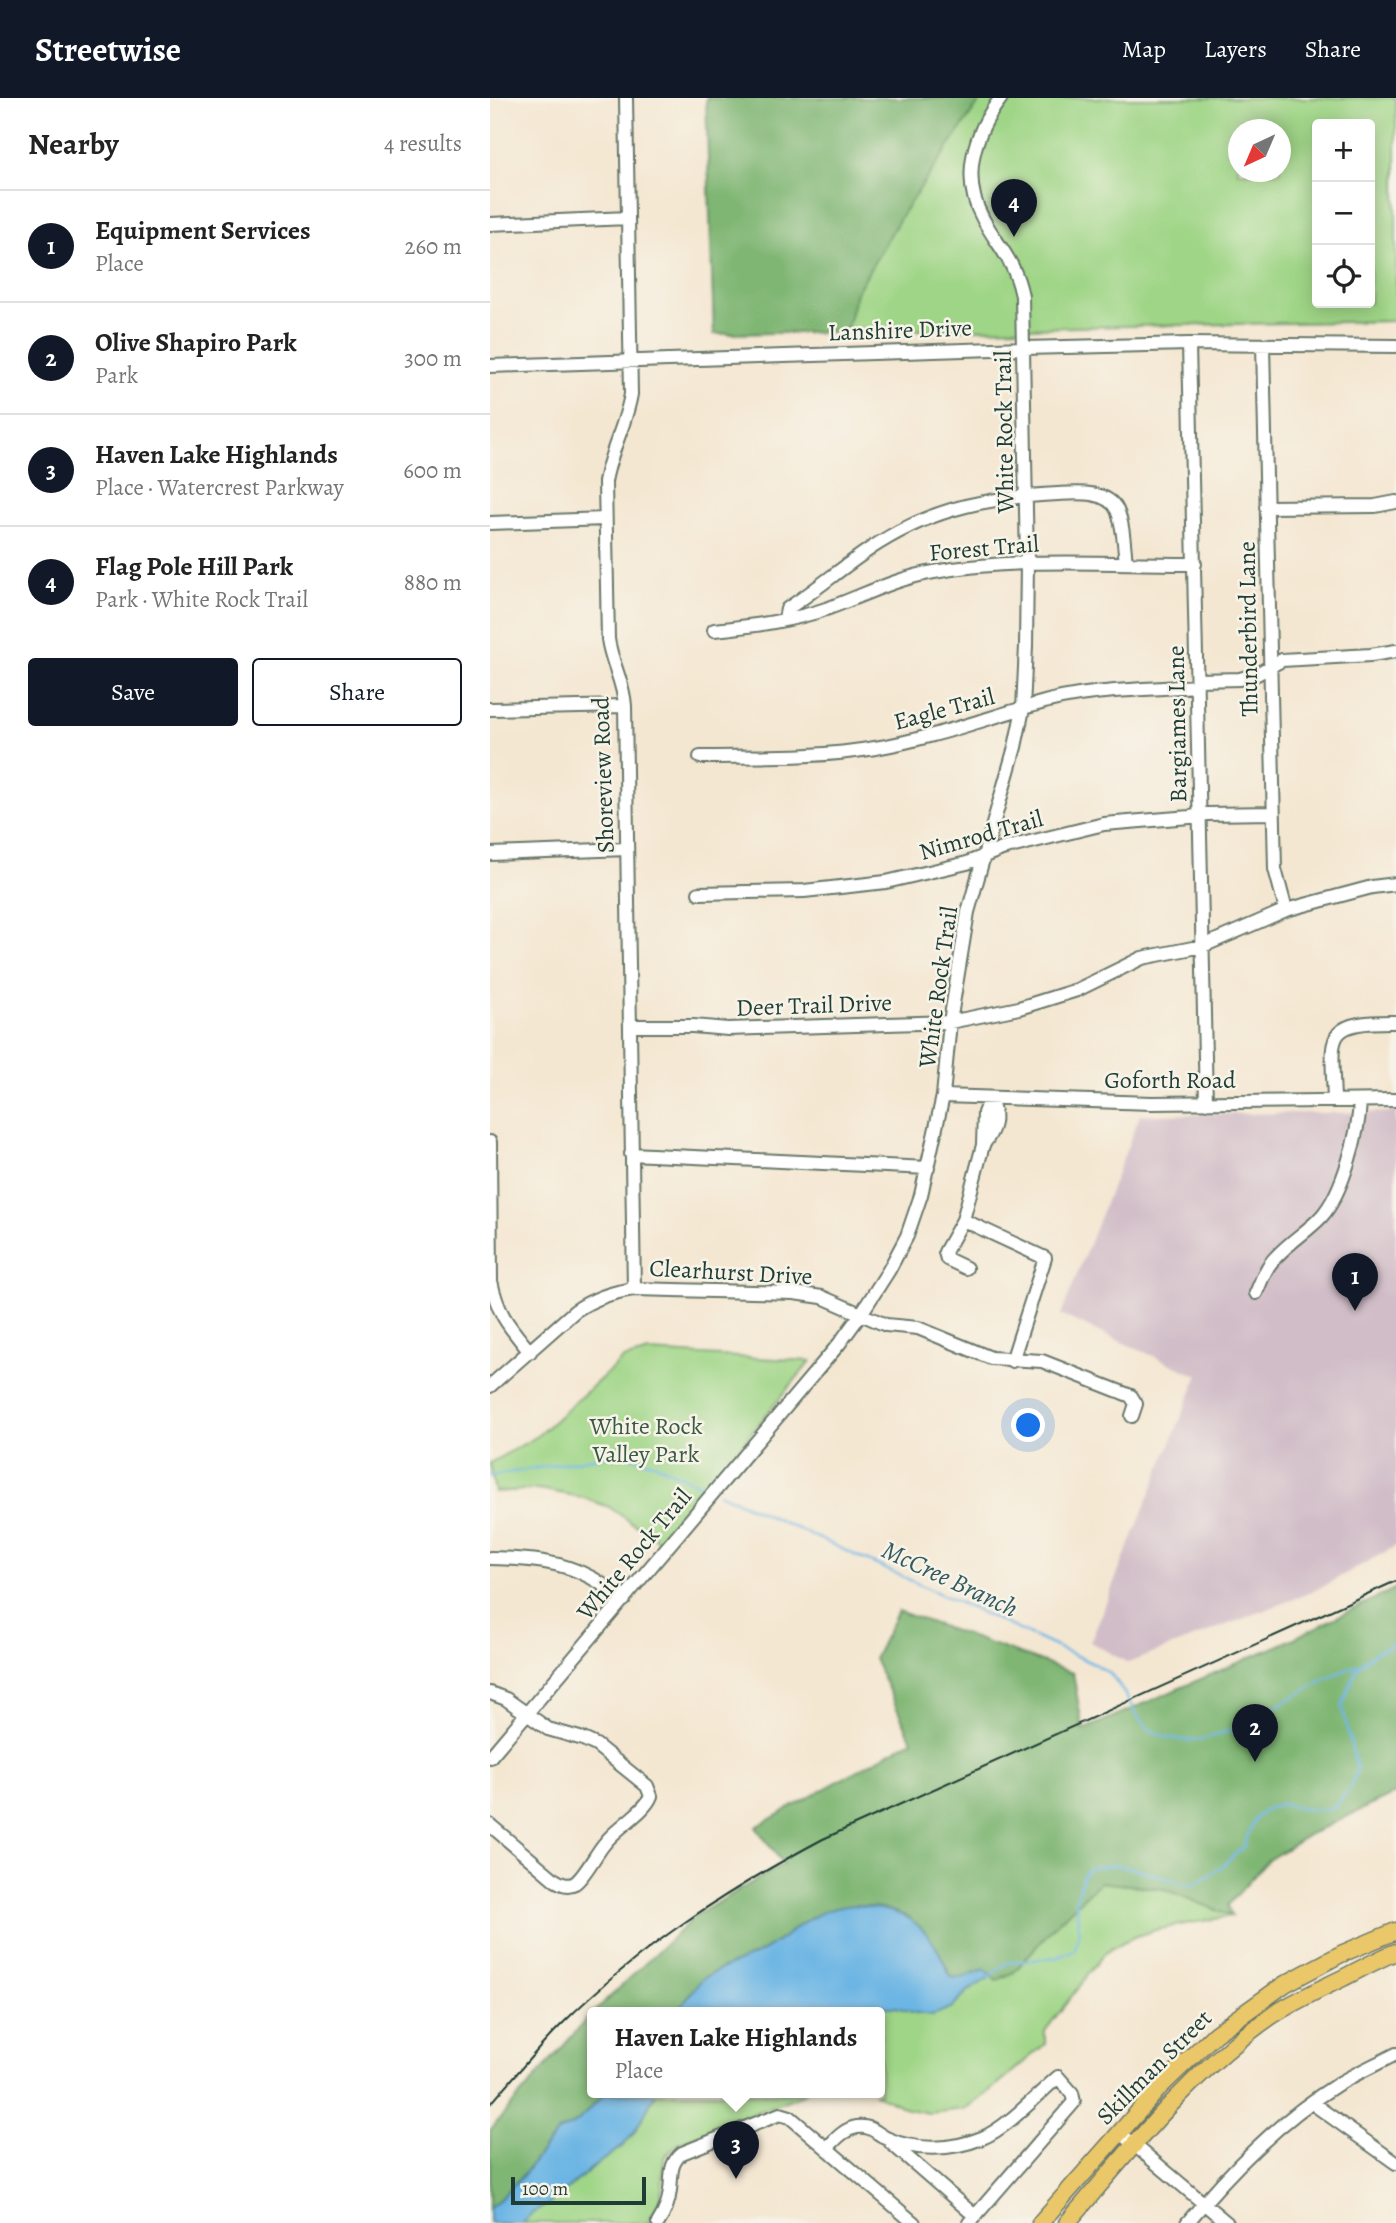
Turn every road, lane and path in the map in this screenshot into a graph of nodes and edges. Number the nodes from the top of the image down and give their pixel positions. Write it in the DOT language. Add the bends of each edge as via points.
graph roads {
  1 [pos="626,98"];
  2 [pos="1001,98"];
  3 [pos="628,218"];
  4 [pos="490,224"];
  5 [pos="1189,344"];
  6 [pos="1264,345"];
  7 [pos="1396,346"];
  8 [pos="1024,348"];
  9 [pos="630,361"];
  10 [pos="490,366"];
  11 [pos="1027,495"];
  12 [pos="1396,502"];
  13 [pos="1266,508"];
  14 [pos="606,519"];
  15 [pos="490,523"];
  16 [pos="1027,563"];
  17 [pos="1126,563"];
  18 [pos="1195,564"];
  19 [pos="785,620"];
  20 [pos="714,630"];
  21 [pos="1396,651"];
  22 [pos="1270,666"];
  23 [pos="1197,683"];
  24 [pos="625,706"];
  25 [pos="490,709"];
  26 [pos="1023,709"];
  27 [pos="700,757"];
  28 [pos="1273,813"];
  29 [pos="1200,816"];
  30 [pos="627,849"];
  31 [pos="490,854"];
  32 [pos="984,856"];
  33 [pos="1396,884"];
  34 [pos="699,893"];
  35 [pos="1286,910"];
  36 [pos="1203,946"];
  37 [pos="1396,1021"];
  38 [pos="950,1022"];
  39 [pos="630,1026"];
  40 [pos="943,1096"];
  41 [pos="990,1098"];
  42 [pos="1334,1100"];
  43 [pos="1396,1100"];
  44 [pos="1360,1101"];
  45 [pos="1206,1102"];
  46 [pos="490,1142"];
  47 [pos="631,1154"];
  48 [pos="928,1168"];
  49 [pos="963,1220"];
  50 [pos="966,1268"];
  51 [pos="634,1289"];
  52 [pos="1256,1293"];
  53 [pos="861,1314"];
  54 [pos="530,1352"];
  55 [pos="1012,1360"];
  56 [pos="490,1387"];
  57 [pos="1132,1416"];
  58 [pos="490,1558"];
  59 [pos="624,1600"];
  60 [pos="490,1693"];
  61 [pos="527,1714"];
  62 [pos="490,1758"];
  63 [pos="490,1825"];
  64 [pos="1396,1931"];
  65 [pos="1396,1952"];
  66 [pos="1310,1972"];
  67 [pos="1318,1990"];
  68 [pos="1396,2054"];
  69 [pos="1312,2103"];
  70 [pos="1119,2132"];
  71 [pos="885,2138"];
  72 [pos="1135,2145"];
  73 [pos="827,2148"];
  74 [pos="1396,2162"];
  75 [pos="1203,2204"];
  76 [pos="972,2219"];
  77 [pos="658,2223"];
  78 [pos="914,2223"];
  79 [pos="1040,2223"];
  80 [pos="1067,2223"];
  81 [pos="1187,2223"];
  82 [pos="1227,2223"];
  1 -- 3 [label="street, Shoreview Road"];
  2 -- 8 [label="street, White Rock Trail" via="975,147 971,187 982,218 1008,256 1020,284"];
  3 -- 4 [label="street"];
  3 -- 9 [label="street, Shoreview Road"];
  5 -- 6 [label="street, Lanshire Drive"];
  5 -- 8 [label="street, Lanshire Drive"];
  5 -- 18 [label="street, Bargiames Lane"];
  6 -- 7 [label="street, Lanshire Drive"];
  6 -- 13 [label="street, Thunderbird Lane"];
  8 -- 9 [label="street, Lanshire Drive"];
  8 -- 11 [label="street, White Rock Trail"];
  9 -- 10 [label="street, Lanshire Drive"];
  9 -- 14 [label="street, Shoreview Road" via="628,409 606,474"];
  11 -- 16 [label="street, White Rock Trail"];
  11 -- 17 [label="street, Forest Trail" via="1087,493 1104,499 1116,508"];
  11 -- 19 [label="street, Forest Trail" via="952,509 899,532 787,609"];
  12 -- 13 [label="street"];
  13 -- 22 [label="street, Thunderbird Lane"];
  14 -- 15 [label="street"];
  14 -- 24 [label="street, Shoreview Road" via="608,639"];
  16 -- 17 [label="street, Forest Trail"];
  16 -- 19 [label="street, Forest Trail" via="906,578"];
  16 -- 26 [label="street, White Rock Trail"];
  17 -- 18 [label="street, Forest Trail"];
  18 -- 23 [label="street, Bargiames Lane"];
  19 -- 20 [label="street, Forest Trail"];
  21 -- 22 [label="street, Eagle Trail" via="1282,660"];
  22 -- 23 [label="street, Eagle Trail" via="1240,678"];
  22 -- 28 [label="street, Thunderbird Lane"];
  23 -- 26 [label="street, Eagle Trail" via="1087,695"];
  23 -- 29 [label="street, Bargiames Lane"];
  24 -- 25 [label="street"];
  24 -- 30 [label="street, Shoreview Road"];
  26 -- 27 [label="street, Eagle Trail" via="874,748 807,755"];
  26 -- 32 [label="street, White Rock Trail"];
  28 -- 29 [label="street, Nimrod Trail"];
  28 -- 35 [label="street, Thunderbird Lane" via="1275,869"];
  29 -- 32 [label="street, Nimrod Trail" via="1104,824"];
  29 -- 36 [label="street, Bargiames Lane"];
  30 -- 31 [label="street"];
  30 -- 39 [label="street, Shoreview Road"];
  32 -- 34 [label="street, Nimrod Trail" via="905,878 840,888"];
  32 -- 38 [label="street, White Rock Trail" via="968,912"];
  33 -- 35 [label="street, Deer Trail Drive"];
  35 -- 36 [label="street, Deer Trail Drive"];
  36 -- 38 [label="street, Deer Trail Drive" via="1142,958 1047,1001"];
  36 -- 45 [label="street, Bargiames Lane"];
  37 -- 42 [label="street" via="1357,1023 1336,1036"];
  38 -- 39 [label="street, Deer Trail Drive" via="728,1030"];
  38 -- 40 [label="street, White Rock Trail"];
  39 -- 47 [label="street, Shoreview Road"];
  40 -- 41 [label="street, Goforth Road"];
  40 -- 48 [label="street, White Rock Trail"];
  41 -- 45 [label="street, Goforth Road"];
  41 -- 49 [label="street" via="996,1113 993,1130 983,1145"];
  42 -- 44 [label="street, Goforth Road"];
  42 -- 45 [label="street, Goforth Road"];
  43 -- 44 [label="street, Goforth Road"];
  44 -- 52 [label="street" via="1356,1137 1332,1202 1271,1262"];
  46 -- 54 [label="street" via="491,1281 498,1309"];
  47 -- 48 [label="street"];
  47 -- 51 [label="street, Shoreview Road"];
  48 -- 53 [label="street, White Rock Trail" via="906,1236"];
  49 -- 50 [label="street" via="945,1252 947,1259"];
  49 -- 55 [label="street" via="1045,1258"];
  51 -- 53 [label="street, Clearhurst Drive" via="801,1293"];
  51 -- 54 [label="street, Clearhurst Drive" via="588,1302"];
  53 -- 55 [label="street, Clearhurst Drive" via="886,1325 918,1328 991,1359"];
  53 -- 59 [label="street, White Rock Trail"];
  54 -- 56 [label="street, Clearhurst Drive"];
  55 -- 57 [label="street, Clearhurst Drive" via="1042,1361 1131,1395 1136,1404"];
  58 -- 59 [label="street" via="534,1559 570,1568"];
  59 -- 61 [label="street, White Rock Trail"];
  60 -- 61 [label="street"];
  61 -- 62 [label="street, White Rock Trail"];
  61 -- 63 [label="street" via="548,1729 596,1745 647,1786 652,1796 648,1805 607,1840 571,1885 555,1880"];
  64 -- 66 [label="main road, Skillman Street"];
  65 -- 67 [label="main road, Skillman Street"];
  66 -- 67 [label="main road"];
  66 -- 70 [label="main road, Skillman Street" via="1285,1984 1215,2034"];
  67 -- 72 [label="main road, Skillman Street" via="1273,2015 1241,2040"];
  68 -- 69 [label="street"];
  69 -- 74 [label="street"];
  69 -- 75 [label="street" via="1250,2154"];
  70 -- 72 [label="street"];
  70 -- 79 [label="main road, Skillman Street"];
  71 -- 73 [label="street" via="870,2127 857,2127 843,2132"];
  71 -- 76 [label="street"];
  71 -- 76 [label="street" via="925,2148 947,2148 982,2138 1003,2126 1058,2077 1074,2102"];
  72 -- 75 [label="street"];
  72 -- 80 [label="main road, Skillman Street"];
  73 -- 77 [label="street" via="780,2114 682,2153 671,2166 667,2205"];
  73 -- 78 [label="street"];
  75 -- 81 [label="street"];
  75 -- 82 [label="street"];
}
